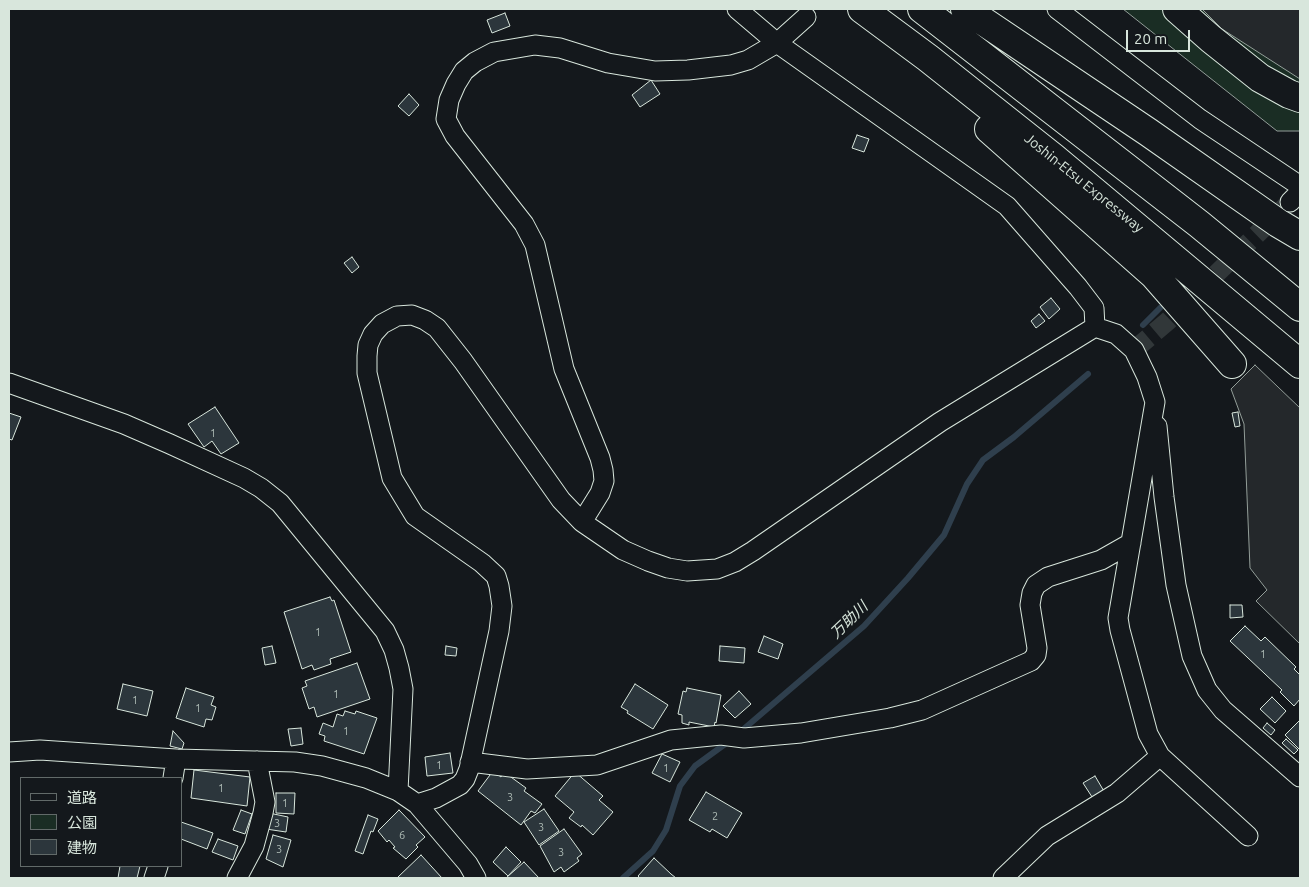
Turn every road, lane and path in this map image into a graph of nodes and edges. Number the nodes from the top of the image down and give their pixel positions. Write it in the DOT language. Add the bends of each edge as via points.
graph roads {
  1 [pos="738,9"];
  2 [pos="853,9"];
  3 [pos="862,9"];
  4 [pos="922,9"];
  5 [pos="965,9"];
  6 [pos="1057,9"];
  7 [pos="1177,9"];
  8 [pos="806,17"];
  9 [pos="777,43"];
  10 [pos="1300,98"];
  11 [pos="1300,186"];
  12 [pos="1300,236"];
  13 [pos="1300,307"];
  14 [pos="1095,327"];
  15 [pos="1232,364"];
  16 [pos="1300,364"];
  17 [pos="9,383"];
  18 [pos="1155,402"];
  19 [pos="582,522"];
  20 [pos="1131,543"];
  21 [pos="9,752"];
  22 [pos="1160,756"];
  23 [pos="176,759"];
  24 [pos="257,761"];
  25 [pos="470,762"];
  26 [pos="173,777"];
  27 [pos="1300,777"];
  28 [pos="398,791"];
  29 [pos="417,804"];
  30 [pos="1248,836"];
  31 [pos="237,878"];
  32 [pos="476,878"];
  33 [pos="1002,878"];
  1 -- 9 [label="street"];
  2 -- 15 [label="highway" via="1154,274"];
  3 -- 16 [label="highway, Joshin-Etsu Expressway" via="1054,158"];
  4 -- 13 [label="highway" via="1184,212"];
  5 -- 12 [label="highway"];
  6 -- 11 [label="street" via="1200,118"];
  7 -- 10 [label="highway" via="1260,78"];
  8 -- 9 [label="street"];
  9 -- 14 [label="street" via="1007,206 1094,308"];
  9 -- 19 [label="street" via="748,60 732,65 654,71 560,48 535,45 511,48 494,52 464,71 449,100 446,120 455,136 524,224 535,245 564,369 603,470 600,493"];
  14 -- 18 [label="street" via="1116,334 1134,350"];
  14 -- 19 [label="street" via="940,422 753,551 717,569 687,571 668,568 624,550"];
  17 -- 28 [label="street" via="154,437 244,478 280,503 385,631 394,650 402,689"];
  18 -- 20 [label="street"];
  18 -- 27 [label="street" via="1176,585 1192,656 1207,690 1223,710"];
  19 -- 25 [label="street" via="561,500 437,328 412,315 397,316 372,334 368,345 367,373 392,478 415,516 482,563 496,576 500,586 499,631"];
  20 -- 22 [label="street" via="1118,618 1148,734"];
  20 -- 25 [label="street" via="1102,560 1048,577 1036,585 1030,605 1037,648 1031,661 922,710 801,733 671,740 597,765 528,769"];
  21 -- 23 [label="street" via="40,750"];
  22 -- 30 [label="street"];
  22 -- 33 [label="street" via="1118,793 1047,836"];
  23 -- 24 [label="street"];
  23 -- 26 [label="street"];
  24 -- 28 [label="street" via="322,766"];
  24 -- 31 [label="street" via="265,802 254,846"];
  25 -- 29 [label="street" via="460,785"];
  28 -- 29 [label="street"];
  29 -- 32 [label="street"];
}
